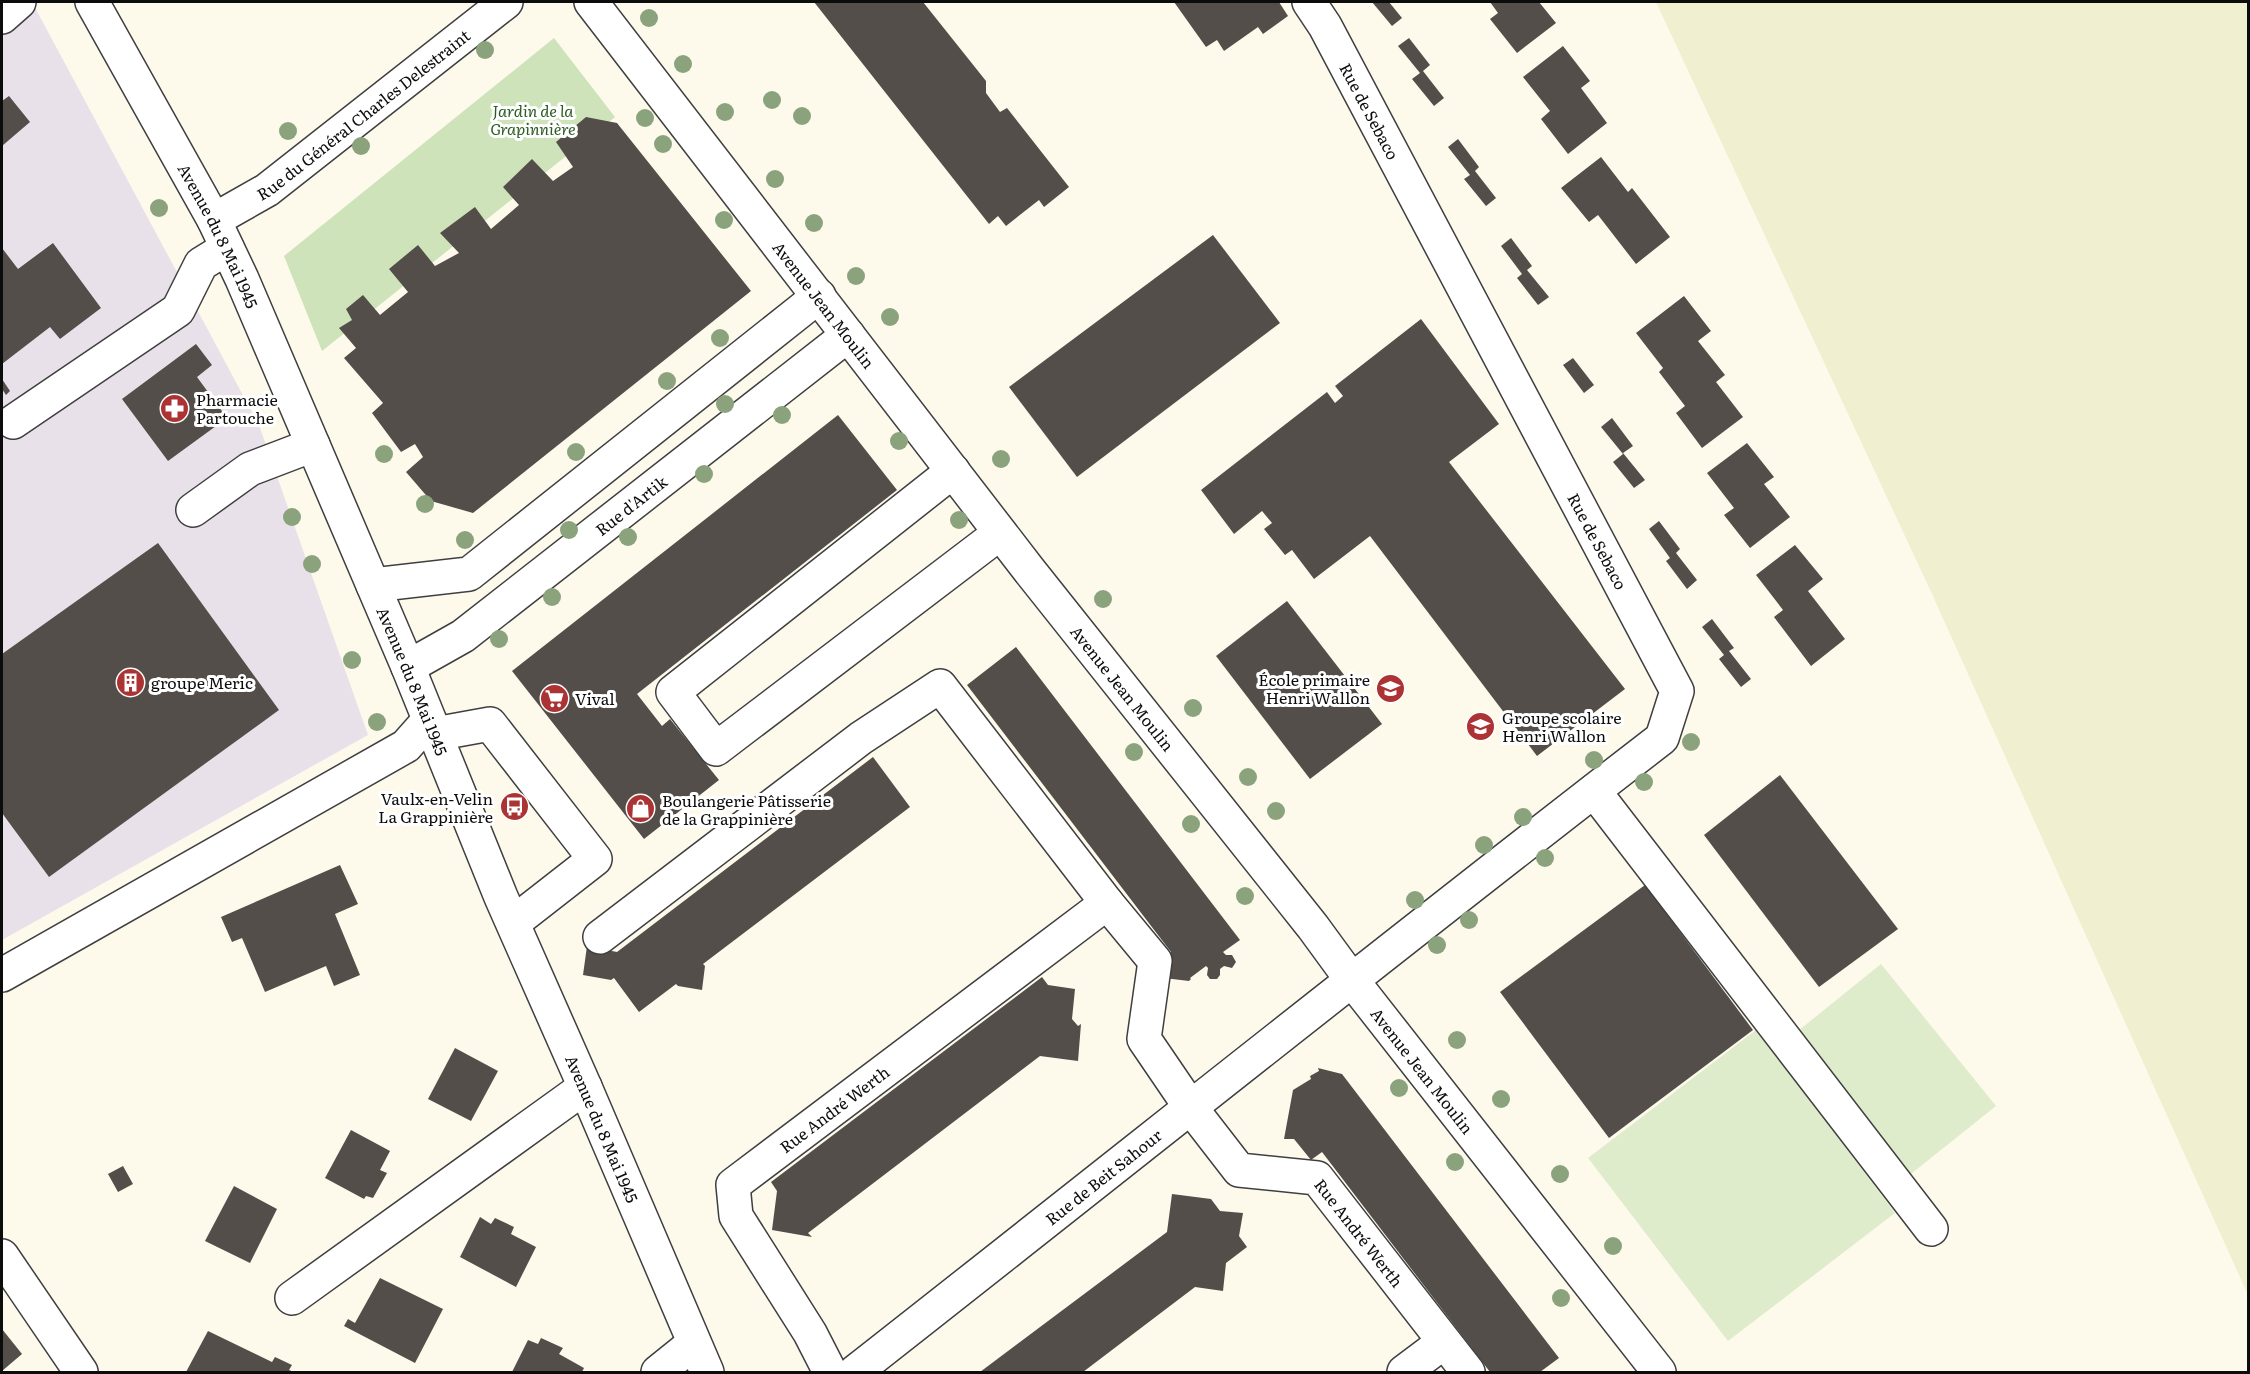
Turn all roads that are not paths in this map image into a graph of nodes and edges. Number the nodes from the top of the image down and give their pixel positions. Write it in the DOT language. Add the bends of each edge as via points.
graph roads {
  1 [pos="19,2"];
  2 [pos="92,2"];
  3 [pos="506,2"];
  4 [pos="591,2"];
  5 [pos="1309,2"];
  6 [pos="2,16"];
  7 [pos="221,234"];
  8 [pos="819,296"];
  9 [pos="848,335"];
  10 [pos="13,422"];
  11 [pos="313,445"];
  12 [pos="953,471"];
  13 [pos="193,510"];
  14 [pos="1000,533"];
  15 [pos="373,585"];
  16 [pos="408,667"];
  17 [pos="432,727"];
  18 [pos="1594,791"];
  19 [pos="1107,903"];
  20 [pos="513,923"];
  21 [pos="600,937"];
  22 [pos="2,975"];
  23 [pos="1351,979"];
  24 [pos="585,1087"];
  25 [pos="1191,1108"];
  26 [pos="1931,1229"];
  27 [pos="2,1256"];
  28 [pos="292,1298"];
  29 [pos="1444,1342"];
  30 [pos="694,1343"];
  31 [pos="81,1372"];
  32 [pos="658,1372"];
  33 [pos="706,1372"];
  34 [pos="830,1372"];
  35 [pos="855,1372"];
  36 [pos="1404,1372"];
  37 [pos="1468,1372"];
  38 [pos="1659,1372"];
  1 -- 6 [label="street"];
  2 -- 7 [label="street, Avenue du 8 Mai 1945"];
  3 -- 7 [label="street, Rue du Général Charles Delestraint" via="267,190"];
  4 -- 8 [label="street, Avenue Jean Moulin"];
  5 -- 18 [label="street, Rue de Sebaco" via="1677,691 1662,738"];
  7 -- 10 [label="street, Rue du Général Charles Delestraint" via="178,310"];
  7 -- 11 [label="street, Avenue du 8 Mai 1945"];
  8 -- 9 [label="street, Avenue Jean Moulin"];
  8 -- 15 [label="street" via="469,574"];
  9 -- 12 [label="street, Avenue Jean Moulin"];
  9 -- 16 [label="street, Rue d'Artik" via="463,636"];
  11 -- 13 [label="street" via="250,469"];
  11 -- 15 [label="street, Avenue du 8 Mai 1945"];
  12 -- 14 [label="street, Avenue Jean Moulin"];
  12 -- 14 [label="street" via="673,692 687,711 716,749"];
  14 -- 23 [label="street, Avenue Jean Moulin"];
  15 -- 16 [label="street, Avenue du 8 Mai 1945"];
  16 -- 17 [label="street, Avenue du 8 Mai 1945"];
  17 -- 20 [label="street, Avenue du 8 Mai 1945"];
  17 -- 20 [label="street" via="490,724 596,859"];
  17 -- 22 [label="street" via="406,746"];
  18 -- 23 [label="street, Rue de Sebaco"];
  18 -- 26 [label="street"];
  19 -- 21 [label="street, Rue André Werth" via="940,686 861,738"];
  19 -- 25 [label="street, Rue André Werth" via="1155,961 1144,1039"];
  19 -- 34 [label="street, Rue André Werth" via="733,1185 736,1216"];
  20 -- 24 [label="street, Avenue du 8 Mai 1945"];
  23 -- 25 [label="street, Rue de Beit Sahour"];
  23 -- 38 [label="street, Avenue Jean Moulin"];
  24 -- 28 [label="street"];
  24 -- 30 [label="street, Avenue du 8 Mai 1945"];
  25 -- 29 [label="street, Rue André Werth" via="1239,1170 1317,1178"];
  25 -- 35 [label="street, Rue de Beit Sahour"];
  27 -- 31 [label="street"];
  29 -- 36 [label="street"];
  29 -- 37 [label="street, Rue André Werth"];
  30 -- 32 [label="street"];
  30 -- 33 [label="street, Avenue du 8 Mai 1945"];
}
